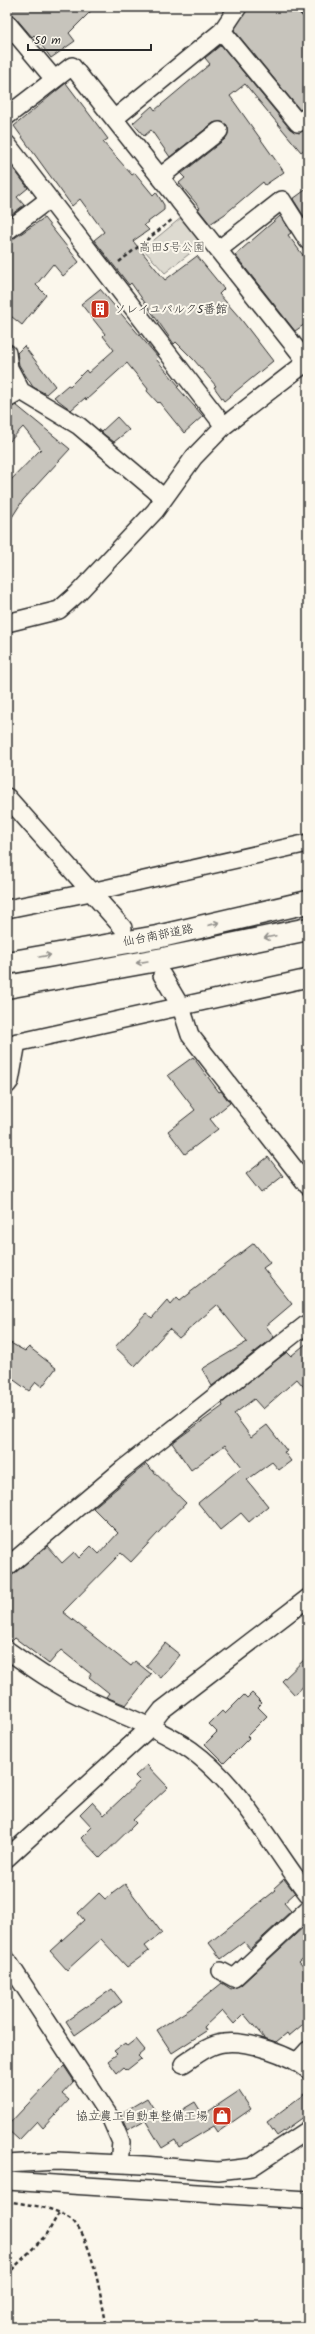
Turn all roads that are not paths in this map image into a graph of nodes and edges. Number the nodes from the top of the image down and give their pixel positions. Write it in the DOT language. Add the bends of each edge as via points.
graph roads {
  1 [pos="238,7"];
  2 [pos="7,23"];
  3 [pos="222,31"];
  4 [pos="54,80"];
  5 [pos="7,116"];
  6 [pos="308,116"];
  7 [pos="114,119"];
  8 [pos="219,131"];
  9 [pos="7,144"];
  10 [pos="160,177"];
  11 [pos="49,199"];
  12 [pos="7,231"];
  13 [pos="308,241"];
  14 [pos="218,250"];
  15 [pos="7,353"];
  16 [pos="307,361"];
  17 [pos="14,395"];
  18 [pos="224,426"];
  19 [pos="164,498"];
  20 [pos="7,623"];
  21 [pos="7,797"];
  22 [pos="308,843"];
  23 [pos="92,892"];
  24 [pos="308,902"];
  25 [pos="7,909"];
  26 [pos="123,928"];
  27 [pos="308,929"];
  28 [pos="7,963"];
  29 [pos="162,975"];
  30 [pos="308,978"];
  31 [pos="7,987"];
  32 [pos="181,1007"];
  33 [pos="12,1044"];
  34 [pos="7,1084"];
  35 [pos="308,1186"];
  36 [pos="308,1322"];
  37 [pos="7,1567"];
  38 [pos="308,1598"];
  39 [pos="7,1650"];
  40 [pos="149,1727"];
  41 [pos="7,1858"];
  42 [pos="308,1894"];
  43 [pos="308,1910"];
  44 [pos="7,1960"];
  45 [pos="220,1971"];
  46 [pos="305,2060"];
  47 [pos="184,2064"];
  48 [pos="308,2130"];
  49 [pos="7,2164"];
  50 [pos="119,2164"];
  51 [pos="7,2181"];
  52 [pos="308,2200"];
  1 -- 3 [label="street"];
  2 -- 4 [label="street"];
  3 -- 6 [label="street" via="298,124"];
  3 -- 7 [label="street"];
  4 -- 5 [label="street"];
  4 -- 7 [label="street" via="72,66"];
  7 -- 10 [label="street"];
  8 -- 10 [label="street"];
  9 -- 11 [label="street"];
  10 -- 14 [label="street"];
  11 -- 12 [label="street"];
  11 -- 18 [label="street"];
  13 -- 14 [label="street" via="282,200"];
  14 -- 16 [label="street"];
  15 -- 17 [label="street"];
  16 -- 18 [label="street"];
  17 -- 19 [label="street" via="79,426"];
  18 -- 19 [label="street" via="194,457"];
  19 -- 20 [label="street" via="155,512 59,610"];
  21 -- 23 [label="street"];
  22 -- 23 [label="street"];
  23 -- 25 [label="street"];
  23 -- 26 [label="street"];
  28 -- 24 [label="highway, 仙台南部道路, one-way" via="157,937"];
  27 -- 31 [label="highway, 仙台南部道路, one-way" via="163,959"];
  29 -- 32 [label="street"];
  30 -- 32 [label="street"];
  32 -- 33 [label="street"];
  32 -- 35 [label="street" via="190,1035"];
  33 -- 34 [label="street" via="10,1081"];
  36 -- 37 [label="street" via="123,1469"];
  38 -- 40 [label="street" via="162,1710"];
  39 -- 40 [label="street" via="57,1684"];
  40 -- 41 [label="street"];
  40 -- 42 [label="street" via="190,1750 214,1770 240,1799"];
  43 -- 45 [label="street" via="234,1978"];
  44 -- 50 [label="street" via="111,2120 121,2142"];
  46 -- 47 [label="street" via="244,2044 224,2042 204,2050"];
  48 -- 50 [label="street" via="252,2167 218,2171"];
  49 -- 50 [label="street" via="58,2161"];
  51 -- 52 [label="street"];
}
